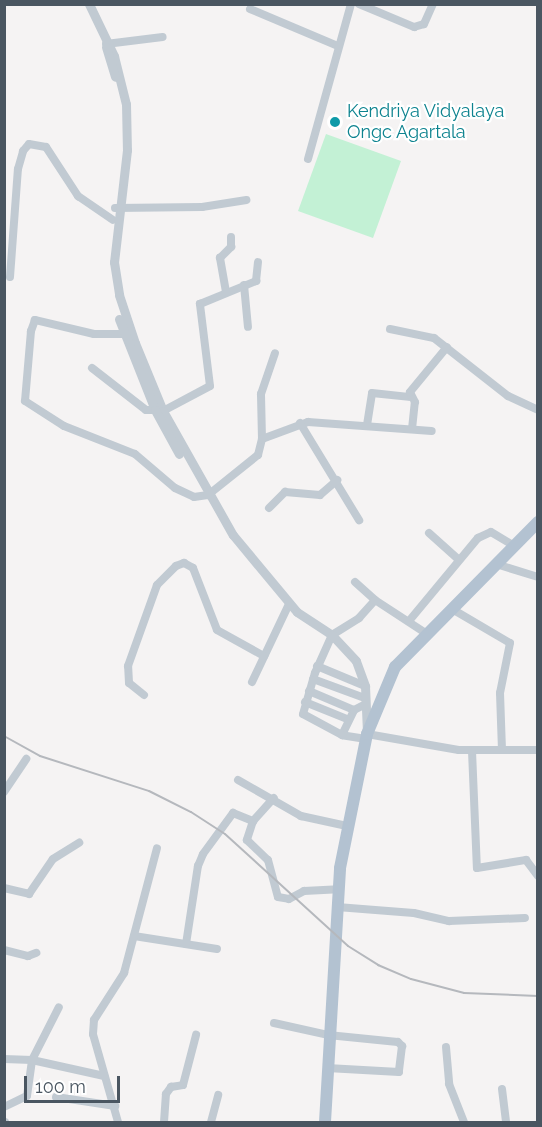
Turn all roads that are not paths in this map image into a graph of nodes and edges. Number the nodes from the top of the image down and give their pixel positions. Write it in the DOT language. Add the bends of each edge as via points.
graph roads {
  1 [pos="89,4"];
  2 [pos="351,4"];
  3 [pos="358,4"];
  4 [pos="433,4"];
  5 [pos="250,9"];
  6 [pos="163,37"];
  7 [pos="106,44"];
  8 [pos="338,46"];
  9 [pos="308,159"];
  10 [pos="246,200"];
  11 [pos="117,208"];
  12 [pos="113,220"];
  13 [pos="231,237"];
  14 [pos="258,262"];
  15 [pos="10,277"];
  16 [pos="244,285"];
  17 [pos="226,292"];
  18 [pos="124,323"];
  19 [pos="248,327"];
  20 [pos="390,329"];
  21 [pos="124,334"];
  22 [pos="447,346"];
  23 [pos="275,353"];
  24 [pos="92,368"];
  25 [pos="409,396"];
  26 [pos="157,408"];
  27 [pos="537,410"];
  28 [pos="300,423"];
  29 [pos="367,425"];
  30 [pos="412,429"];
  31 [pos="432,431"];
  32 [pos="262,439"];
  33 [pos="338,480"];
  34 [pos="208,495"];
  35 [pos="269,508"];
  36 [pos="359,520"];
  37 [pos="537,522"];
  38 [pos="429,533"];
  39 [pos="514,546"];
  40 [pos="458,558"];
  41 [pos="496,564"];
  42 [pos="537,578"];
  43 [pos="355,582"];
  44 [pos="375,600"];
  45 [pos="289,604"];
  46 [pos="452,609"];
  47 [pos="408,621"];
  48 [pos="427,634"];
  49 [pos="332,635"];
  50 [pos="264,656"];
  51 [pos="318,666"];
  52 [pos="313,679"];
  53 [pos="252,682"];
  54 [pos="364,686"];
  55 [pos="309,691"];
  56 [pos="144,695"];
  57 [pos="365,701"];
  58 [pos="305,702"];
  59 [pos="354,710"];
  60 [pos="347,719"];
  61 [pos="342,735"];
  62 [pos="367,736"];
  63 [pos="502,750"];
  64 [pos="537,750"];
  65 [pos="471,751"];
  66 [pos="26,759"];
  67 [pos="238,780"];
  68 [pos="4,792"];
  69 [pos="274,798"];
  70 [pos="253,821"];
  71 [pos="347,826"];
  72 [pos="79,843"];
  73 [pos="157,848"];
  74 [pos="537,876"];
  75 [pos="4,888"];
  76 [pos="338,890"];
  77 [pos="337,907"];
  78 [pos="525,918"];
  79 [pos="134,936"];
  80 [pos="186,944"];
  81 [pos="218,949"];
  82 [pos="4,950"];
  83 [pos="36,953"];
  84 [pos="59,1006"];
  85 [pos="274,1023"];
  86 [pos="196,1035"];
  87 [pos="328,1035"];
  88 [pos="446,1047"];
  89 [pos="4,1059"];
  90 [pos="32,1060"];
  91 [pos="327,1068"];
  92 [pos="104,1076"];
  93 [pos="502,1089"];
  94 [pos="218,1095"];
  95 [pos="56,1097"];
  96 [pos="115,1106"];
  97 [pos="4,1107"];
  98 [pos="118,1122"];
  99 [pos="164,1122"];
  100 [pos="211,1122"];
  101 [pos="325,1122"];
  102 [pos="464,1122"];
  103 [pos="506,1122"];
  1 -- 7 [label="street"];
  2 -- 8 [label="street"];
  3 -- 4 [label="street" via="414,27 424,24"];
  5 -- 8 [label="street"];
  6 -- 7 [label="street"];
  7 -- 11 [label="street" via="120,72 126,104 128,136"];
  8 -- 9 [label="street"];
  10 -- 11 [label="street" via="201,207"];
  11 -- 12 [label="street"];
  11 -- 18 [label="street" via="114,271"];
  12 -- 15 [label="street" via="78,196 46,147 29,144 18,169"];
  12 -- 18 [label="street" via="109,272"];
  13 -- 17 [label="street" via="231,248 220,258"];
  14 -- 16 [label="street" via="259,277"];
  16 -- 17 [label="street"];
  16 -- 19 [label="street"];
  17 -- 26 [label="street" via="203,302 199,308 210,386"];
  18 -- 21 [label="street"];
  18 -- 26 [label="street"];
  20 -- 22 [label="street" via="422,333"];
  21 -- 26 [label="street"];
  21 -- 34 [label="street" via="84,332 35,320 25,402 64,426 135,454 184,494"];
  22 -- 25 [label="street"];
  22 -- 27 [label="street" via="508,396"];
  23 -- 32 [label="street" via="261,394"];
  24 -- 26 [label="street" via="146,410"];
  25 -- 29 [label="street" via="372,393"];
  25 -- 30 [label="street" via="415,402"];
  26 -- 34 [label="street"];
  28 -- 29 [label="street"];
  28 -- 32 [label="street"];
  28 -- 33 [label="street"];
  29 -- 30 [label="street"];
  30 -- 31 [label="street"];
  32 -- 34 [label="street" via="253,461"];
  33 -- 35 [label="street" via="320,495 285,492"];
  33 -- 36 [label="street"];
  34 -- 45 [label="street" via="233,536"];
  37 -- 39 [label="main road"];
  38 -- 40 [label="street"];
  39 -- 40 [label="street" via="489,532"];
  39 -- 41 [label="main road"];
  40 -- 47 [label="street"];
  41 -- 42 [label="street"];
  41 -- 46 [label="main road"];
  43 -- 44 [label="street"];
  44 -- 47 [label="street"];
  44 -- 49 [label="street" via="359,618"];
  45 -- 49 [label="street"];
  45 -- 50 [label="street"];
  46 -- 48 [label="main road"];
  46 -- 63 [label="street" via="510,643 500,693"];
  47 -- 48 [label="street"];
  48 -- 62 [label="main road" via="395,667"];
  49 -- 51 [label="street"];
  49 -- 54 [label="street" via="356,661"];
  50 -- 53 [label="street"];
  50 -- 56 [label="street" via="217,630 193,568 184,563 157,585 128,666 129,683"];
  51 -- 52 [label="street"];
  51 -- 54 [label="street"];
  52 -- 55 [label="street"];
  52 -- 57 [label="street"];
  54 -- 57 [label="street"];
  55 -- 58 [label="street"];
  55 -- 59 [label="street"];
  57 -- 59 [label="street"];
  57 -- 62 [label="street"];
  58 -- 60 [label="street"];
  58 -- 61 [label="street" via="304,716"];
  59 -- 60 [label="street"];
  60 -- 61 [label="street"];
  61 -- 62 [label="street"];
  62 -- 65 [label="street"];
  62 -- 71 [label="main road"];
  63 -- 64 [label="street"];
  63 -- 65 [label="street"];
  65 -- 74 [label="street" via="477,868 526,860"];
  66 -- 68 [label="street"];
  67 -- 69 [label="street"];
  69 -- 70 [label="street"];
  69 -- 71 [label="street" via="304,817"];
  70 -- 76 [label="street" via="247,840 268,860 278,897 289,899 304,891"];
  70 -- 80 [label="street" via="233,813 201,857"];
  71 -- 76 [label="main road"];
  72 -- 75 [label="street" via="53,860 29,894"];
  73 -- 79 [label="street"];
  76 -- 77 [label="main road"];
  77 -- 78 [label="street" via="414,913 449,921"];
  77 -- 87 [label="main road"];
  79 -- 80 [label="street"];
  79 -- 92 [label="street" via="124,973 94,1020 93,1034"];
  80 -- 81 [label="street"];
  82 -- 83 [label="street" via="28,956"];
  84 -- 90 [label="street"];
  85 -- 87 [label="street"];
  86 -- 99 [label="street" via="183,1085 169,1088 166,1094"];
  87 -- 91 [label="main road"];
  87 -- 91 [label="street" via="398,1042 402,1046 399,1072"];
  88 -- 102 [label="street" via="449,1084"];
  89 -- 90 [label="street"];
  90 -- 92 [label="street"];
  90 -- 97 [label="street" via="27,1096"];
  91 -- 101 [label="main road"];
  92 -- 96 [label="street"];
  93 -- 103 [label="street"];
  94 -- 100 [label="street"];
  95 -- 96 [label="street"];
  96 -- 98 [label="street"];
}
